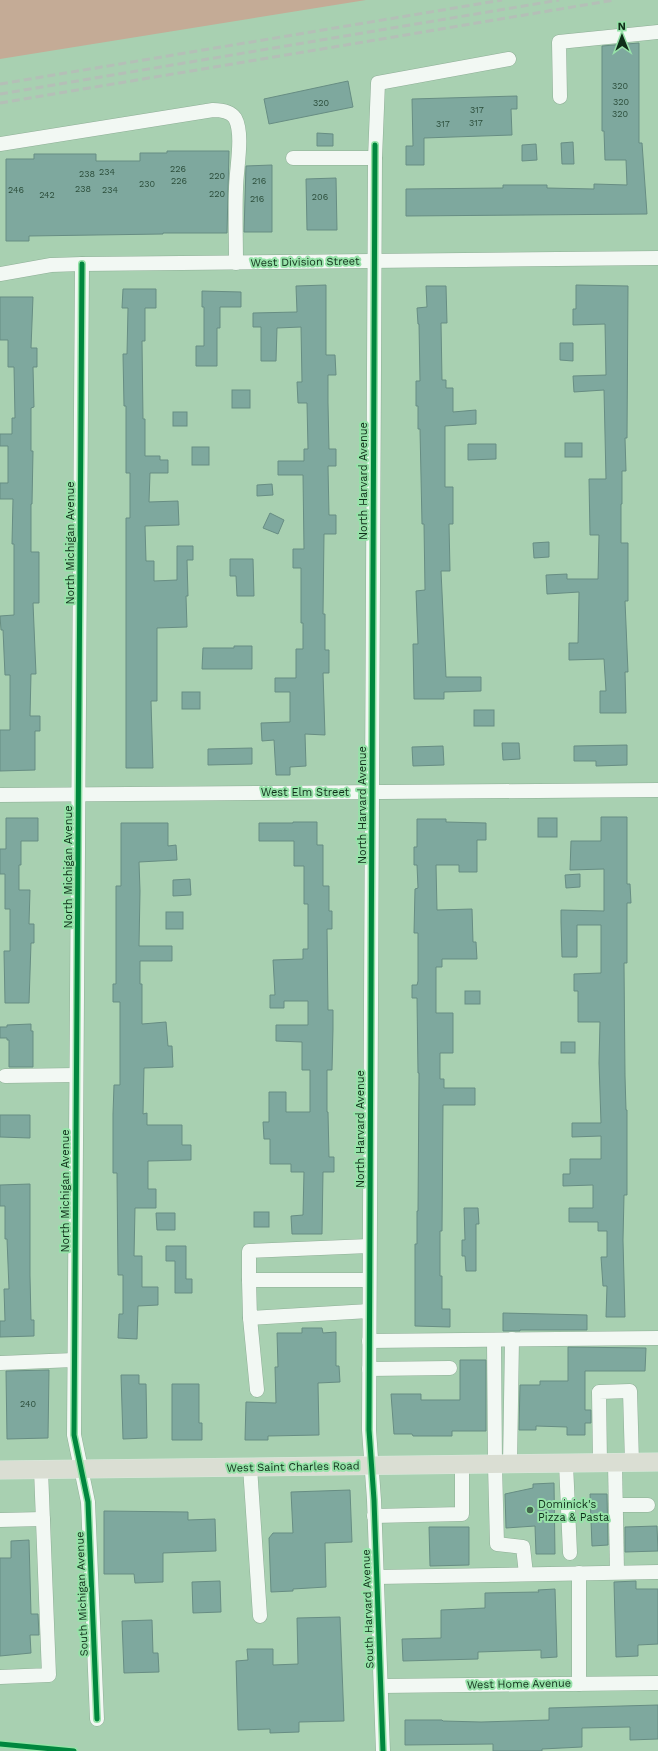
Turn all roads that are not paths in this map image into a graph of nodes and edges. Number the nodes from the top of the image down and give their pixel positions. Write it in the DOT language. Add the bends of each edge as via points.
graph roads {
  1 [pos="658,32"];
  2 [pos="509,59"];
  3 [pos="560,97"];
  4 [pos="0,144"];
  5 [pos="375,152"];
  6 [pos="293,158"];
  7 [pos="658,258"];
  8 [pos="374,261"];
  9 [pos="236,262"];
  10 [pos="82,264"];
  11 [pos="0,274"];
  12 [pos="658,790"];
  13 [pos="372,792"];
  14 [pos="78,794"];
  15 [pos="0,795"];
  16 [pos="76,1075"];
  17 [pos="5,1076"];
  18 [pos="370,1246"];
  19 [pos="249,1280"];
  20 [pos="369,1280"];
  21 [pos="369,1312"];
  22 [pos="250,1318"];
  23 [pos="658,1338"];
  24 [pos="512,1339"];
  25 [pos="494,1340"];
  26 [pos="369,1341"];
  27 [pos="74,1360"];
  28 [pos="0,1363"];
  29 [pos="450,1368"];
  30 [pos="369,1369"];
  31 [pos="256,1390"];
  32 [pos="658,1462"];
  33 [pos="615,1463"];
  34 [pos="502,1464"];
  35 [pos="566,1464"];
  36 [pos="462,1465"];
  37 [pos="371,1466"];
  38 [pos="250,1467"];
  39 [pos="81,1469"];
  40 [pos="0,1470"];
  41 [pos="41,1470"];
  42 [pos="616,1505"];
  43 [pos="648,1505"];
  44 [pos="374,1516"];
  45 [pos="43,1519"];
  46 [pos="0,1520"];
  47 [pos="570,1553"];
  48 [pos="617,1572"];
  49 [pos="658,1572"];
  50 [pos="579,1573"];
  51 [pos="526,1574"];
  52 [pos="377,1576"];
  53 [pos="260,1616"];
  54 [pos="0,1677"];
  55 [pos="658,1683"];
  56 [pos="579,1684"];
  57 [pos="381,1686"];
  58 [pos="97,1719"];
  59 [pos="384,1751"];
  1 -- 3 [label="street" via="559,42"];
  2 -- 5 [label="street, North Harvard Avenue" via="378,83"];
  4 -- 9 [label="street" via="223,110 234,117 239,136"];
  5 -- 6 [label="street"];
  5 -- 8 [label="street, North Harvard Avenue"];
  7 -- 8 [label="street, West Division Street"];
  8 -- 9 [label="street, West Division Street"];
  8 -- 13 [label="street, North Harvard Avenue"];
  9 -- 10 [label="street, West Division Street"];
  10 -- 11 [label="street, West Division Street"];
  10 -- 14 [label="street, North Michigan Avenue"];
  12 -- 13 [label="street, West Elm Street"];
  13 -- 14 [label="street, West Elm Street"];
  13 -- 18 [label="street, North Harvard Avenue"];
  14 -- 15 [label="street, West Elm Street"];
  14 -- 16 [label="street, North Michigan Avenue"];
  16 -- 17 [label="street"];
  16 -- 27 [label="street, North Michigan Avenue"];
  18 -- 19 [label="street" via="249,1251"];
  18 -- 20 [label="street, North Harvard Avenue"];
  19 -- 20 [label="street"];
  19 -- 22 [label="street"];
  20 -- 21 [label="street, North Harvard Avenue"];
  21 -- 22 [label="street"];
  21 -- 26 [label="street, North Harvard Avenue"];
  22 -- 31 [label="street"];
  23 -- 24 [label="street"];
  24 -- 25 [label="street"];
  24 -- 34 [label="street"];
  25 -- 26 [label="street"];
  25 -- 34 [label="street"];
  26 -- 30 [label="street, North Harvard Avenue"];
  27 -- 28 [label="street"];
  27 -- 39 [label="street, North Michigan Avenue" via="74,1435"];
  29 -- 30 [label="street"];
  30 -- 37 [label="street, North Harvard Avenue" via="368,1430"];
  32 -- 33 [label="main road, West Saint Charles Road"];
  33 -- 35 [label="main road, West Saint Charles Road"];
  33 -- 42 [label="street"];
  34 -- 35 [label="main road, West Saint Charles Road"];
  34 -- 36 [label="main road, West Saint Charles Road"];
  34 -- 51 [label="street" via="497,1544 523,1547"];
  35 -- 47 [label="street"];
  36 -- 37 [label="main road, West Saint Charles Road"];
  36 -- 44 [label="street" via="462,1514"];
  37 -- 38 [label="main road, West Saint Charles Road"];
  37 -- 44 [label="street, South Harvard Avenue"];
  38 -- 39 [label="main road, West Saint Charles Road"];
  38 -- 53 [label="street"];
  39 -- 41 [label="main road, West Saint Charles Road"];
  39 -- 58 [label="street, South Michigan Avenue" via="88,1502"];
  40 -- 41 [label="main road, West Saint Charles Road"];
  41 -- 45 [label="street"];
  42 -- 43 [label="street"];
  42 -- 48 [label="street"];
  44 -- 52 [label="street, South Harvard Avenue"];
  45 -- 46 [label="street"];
  45 -- 54 [label="street" via="49,1675"];
  48 -- 49 [label="street"];
  48 -- 50 [label="street"];
  50 -- 51 [label="street"];
  50 -- 56 [label="street"];
  51 -- 52 [label="street"];
  52 -- 57 [label="street, South Harvard Avenue"];
  55 -- 56 [label="street, West Home Avenue"];
  56 -- 57 [label="street, West Home Avenue"];
  57 -- 59 [label="street, South Harvard Avenue"];
}
